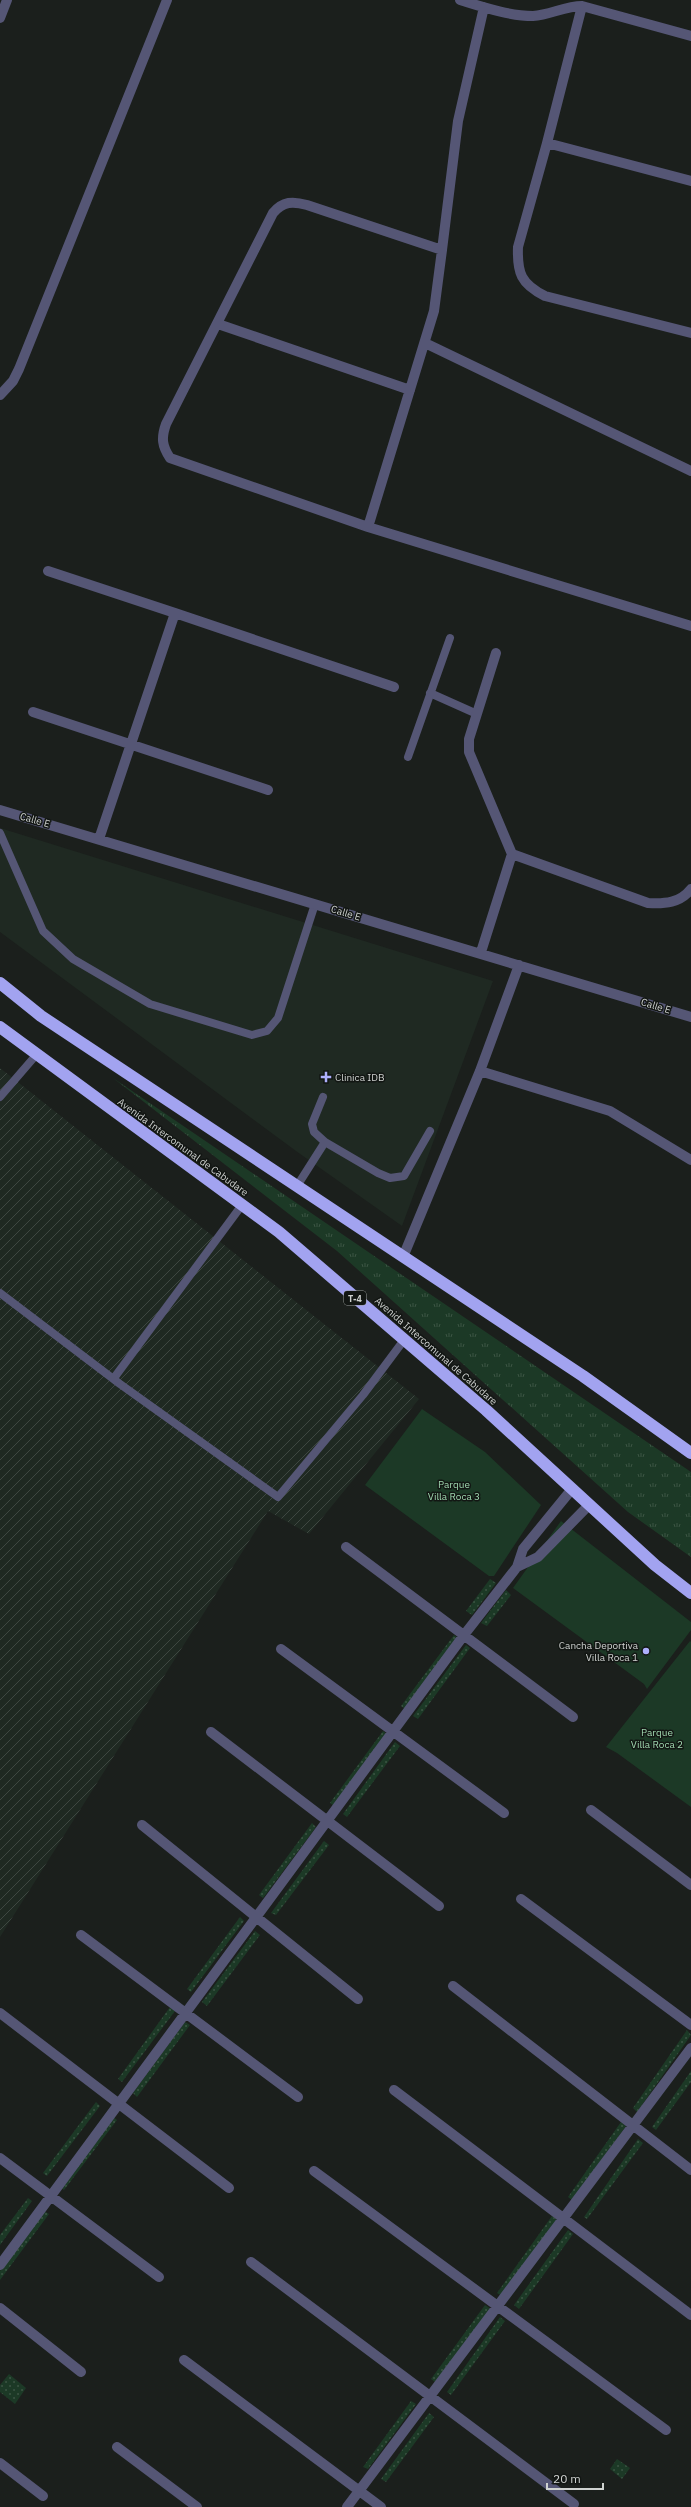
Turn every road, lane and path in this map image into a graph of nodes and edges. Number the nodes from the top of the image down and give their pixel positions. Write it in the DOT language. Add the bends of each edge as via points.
graph roads {
  1 [pos="166,0"];
  2 [pos="460,0"];
  3 [pos="4,2"];
  4 [pos="582,6"];
  5 [pos="484,7"];
  6 [pos="0,18"];
  7 [pos="691,36"];
  8 [pos="547,142"];
  9 [pos="691,181"];
  10 [pos="442,250"];
  11 [pos="218,324"];
  12 [pos="691,333"];
  13 [pos="425,343"];
  14 [pos="410,390"];
  15 [pos="0,395"];
  16 [pos="691,471"];
  17 [pos="368,527"];
  18 [pos="48,571"];
  19 [pos="175,613"];
  20 [pos="691,626"];
  21 [pos="450,638"];
  22 [pos="496,653"];
  23 [pos="394,686"];
  24 [pos="430,693"];
  25 [pos="32,712"];
  26 [pos="477,714"];
  27 [pos="131,743"];
  28 [pos="408,757"];
  29 [pos="268,790"];
  30 [pos="0,810"];
  31 [pos="0,833"];
  32 [pos="99,839"];
  33 [pos="512,854"];
  34 [pos="691,889"];
  35 [pos="315,904"];
  36 [pos="481,952"];
  37 [pos="518,965"];
  38 [pos="0,983"];
  39 [pos="691,1017"];
  40 [pos="0,1027"];
  41 [pos="37,1054"];
  42 [pos="480,1071"];
  43 [pos="0,1097"];
  44 [pos="323,1097"];
  45 [pos="430,1131"];
  46 [pos="325,1142"];
  47 [pos="691,1160"];
  48 [pos="297,1186"];
  49 [pos="242,1205"];
  50 [pos="403,1257"];
  51 [pos="0,1293"];
  52 [pos="404,1340"];
  53 [pos="114,1378"];
  54 [pos="691,1453"];
  55 [pos="572,1489"];
  56 [pos="589,1505"];
  57 [pos="346,1547"];
  58 [pos="517,1567"];
  59 [pos="691,1593"];
  60 [pos="464,1635"];
  61 [pos="281,1649"];
  62 [pos="573,1717"];
  63 [pos="211,1732"];
  64 [pos="393,1732"];
  65 [pos="592,1810"];
  66 [pos="504,1814"];
  67 [pos="327,1821"];
  68 [pos="142,1825"];
  69 [pos="691,1885"];
  70 [pos="521,1899"];
  71 [pos="439,1906"];
  72 [pos="256,1917"];
  73 [pos="81,1935"];
  74 [pos="453,1986"];
  75 [pos="358,1999"];
  76 [pos="0,2013"];
  77 [pos="185,2013"];
  78 [pos="691,2025"];
  79 [pos="691,2048"];
  80 [pos="394,2090"];
  81 [pos="298,2097"];
  82 [pos="119,2106"];
  83 [pos="633,2125"];
  84 [pos="0,2158"];
  85 [pos="691,2170"];
  86 [pos="314,2171"];
  87 [pos="229,2188"];
  88 [pos="50,2196"];
  89 [pos="563,2218"];
  90 [pos="251,2262"];
  91 [pos="0,2264"];
  92 [pos="160,2277"];
  93 [pos="498,2306"];
  94 [pos="0,2308"];
  95 [pos="691,2315"];
  96 [pos="184,2360"];
  97 [pos="81,2372"];
  98 [pos="430,2396"];
  99 [pos="666,2430"];
  100 [pos="118,2447"];
  101 [pos="0,2463"];
  102 [pos="359,2491"];
  103 [pos="43,2496"];
  104 [pos="574,2504"];
  105 [pos="197,2507"];
  106 [pos="347,2507"];
  107 [pos="381,2507"];
  1 -- 15 [label="street" via="19,369 13,381"];
  2 -- 5 [label="street"];
  3 -- 6 [label="street"];
  4 -- 5 [label="street" via="570,6 533,16"];
  4 -- 7 [label="street"];
  4 -- 8 [label="street"];
  5 -- 10 [label="street" via="458,121"];
  8 -- 9 [label="street"];
  8 -- 12 [label="street" via="518,247 518,263 522,278 531,289 545,296"];
  10 -- 11 [label="street" via="307,205 287,202 273,213"];
  10 -- 13 [label="street" via="434,311"];
  11 -- 14 [label="street"];
  11 -- 17 [label="street" via="162,434 163,447 170,458"];
  13 -- 14 [label="street"];
  13 -- 16 [label="street"];
  14 -- 17 [label="street"];
  17 -- 20 [label="street"];
  18 -- 19 [label="street"];
  19 -- 23 [label="street"];
  19 -- 27 [label="street"];
  21 -- 24 [label="lane"];
  22 -- 26 [label="street"];
  24 -- 26 [label="lane"];
  24 -- 28 [label="lane"];
  25 -- 27 [label="street"];
  26 -- 33 [label="street" via="469,739 469,752"];
  27 -- 29 [label="street"];
  27 -- 32 [label="street"];
  30 -- 32 [label="street, Calle E"];
  31 -- 35 [label="lane" via="43,931 73,959 150,1004 252,1035 267,1031 278,1018"];
  32 -- 35 [label="street, Calle E"];
  33 -- 34 [label="street" via="648,903 666,904 685,897"];
  33 -- 36 [label="street"];
  35 -- 36 [label="street, Calle E"];
  36 -- 37 [label="street, Calle E"];
  37 -- 39 [label="street, Calle E"];
  37 -- 42 [label="street"];
  38 -- 48 [label="highway" via="42,1016"];
  40 -- 41 [label="highway, Avenida Intercomunal de Cabudare / T-4"];
  41 -- 43 [label="lane"];
  41 -- 49 [label="highway, Avenida Intercomunal de Cabudare / T-4"];
  42 -- 47 [label="street" via="610,1111"];
  42 -- 50 [label="street"];
  44 -- 46 [label="lane" via="312,1124 314,1132"];
  45 -- 46 [label="lane" via="404,1176 390,1178"];
  46 -- 48 [label="lane"];
  48 -- 50 [label="highway"];
  49 -- 52 [label="highway, Avenida Intercomunal de Cabudare / T-4" via="279,1232"];
  49 -- 53 [label="lane"];
  50 -- 54 [label="highway" via="582,1376"];
  51 -- 53 [label="lane"];
  52 -- 53 [label="lane" via="363,1395 278,1497"];
  52 -- 55 [label="highway, Avenida Intercomunal de Cabudare / T-4" via="486,1410"];
  55 -- 56 [label="highway, Avenida Intercomunal de Cabudare / T-4"];
  55 -- 58 [label="street" via="524,1549"];
  56 -- 58 [label="street" via="538,1557"];
  56 -- 59 [label="highway, Avenida Intercomunal de Cabudare / T-4" via="655,1565"];
  57 -- 60 [label="street"];
  58 -- 60 [label="street"];
  60 -- 62 [label="street"];
  60 -- 64 [label="street"];
  61 -- 64 [label="street"];
  63 -- 67 [label="street"];
  64 -- 66 [label="street"];
  64 -- 67 [label="street"];
  65 -- 69 [label="street"];
  67 -- 71 [label="street"];
  67 -- 72 [label="street"];
  68 -- 72 [label="street"];
  70 -- 78 [label="street"];
  72 -- 75 [label="street"];
  72 -- 77 [label="street"];
  73 -- 77 [label="street"];
  74 -- 83 [label="street"];
  76 -- 82 [label="street"];
  77 -- 81 [label="street"];
  77 -- 82 [label="street"];
  79 -- 83 [label="street"];
  80 -- 89 [label="street"];
  82 -- 87 [label="street"];
  82 -- 88 [label="street"];
  83 -- 85 [label="street"];
  83 -- 89 [label="street"];
  84 -- 88 [label="street"];
  86 -- 93 [label="street"];
  88 -- 91 [label="street"];
  88 -- 92 [label="street"];
  89 -- 93 [label="street"];
  89 -- 95 [label="street"];
  90 -- 98 [label="street"];
  93 -- 98 [label="street"];
  93 -- 99 [label="street"];
  94 -- 97 [label="street"];
  96 -- 102 [label="street"];
  98 -- 102 [label="street"];
  98 -- 104 [label="street"];
  100 -- 105 [label="street"];
  101 -- 103 [label="street"];
  102 -- 106 [label="street"];
  102 -- 107 [label="street"];
}
